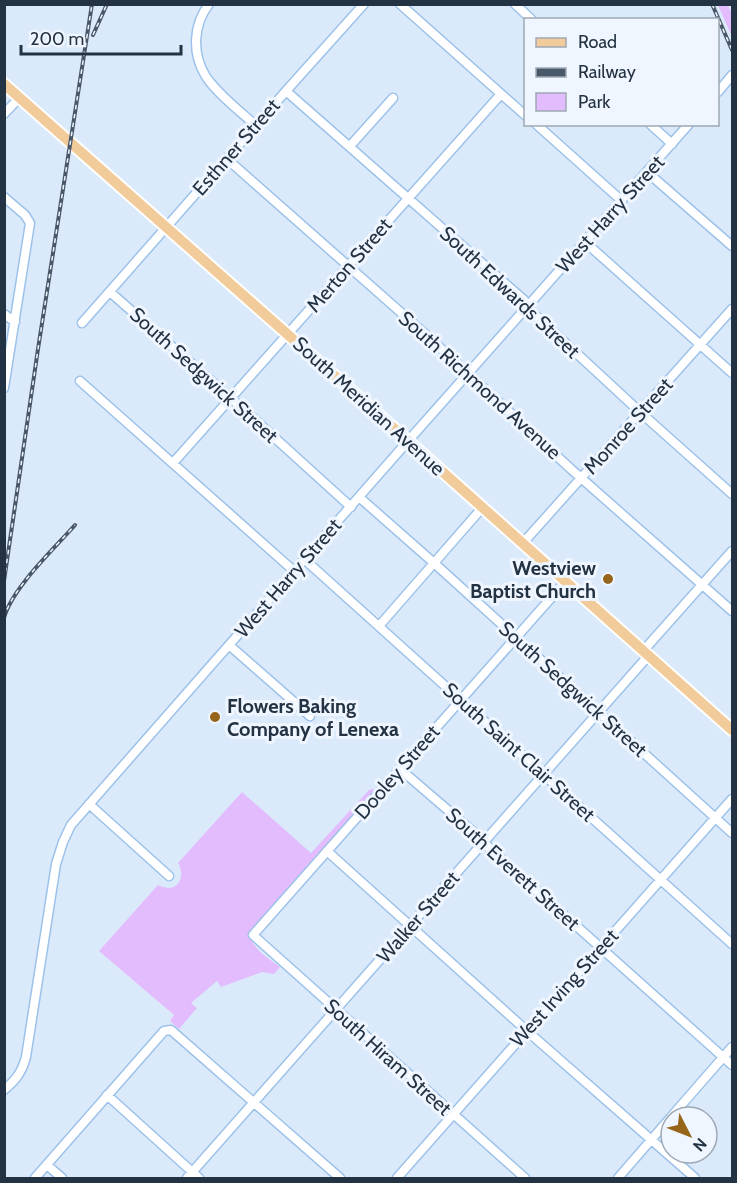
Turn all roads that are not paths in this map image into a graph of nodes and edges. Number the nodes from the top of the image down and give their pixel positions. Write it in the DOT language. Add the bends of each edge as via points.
graph roads {
  1 [pos="208,4"];
  2 [pos="364,4"];
  3 [pos="400,4"];
  4 [pos="515,4"];
  5 [pos="530,18"];
  6 [pos="732,75"];
  7 [pos="4,84"];
  8 [pos="719,90"];
  9 [pos="286,91"];
  10 [pos="501,94"];
  11 [pos="20,98"];
  12 [pos="393,98"];
  13 [pos="4,114"];
  14 [pos="524,115"];
  15 [pos="255,125"];
  16 [pos="538,126"];
  17 [pos="652,126"];
  18 [pos="687,126"];
  19 [pos="672,144"];
  20 [pos="350,146"];
  21 [pos="227,159"];
  22 [pos="647,172"];
  23 [pos="4,197"];
  24 [pos="408,198"];
  25 [pos="622,201"];
  26 [pos="167,227"];
  27 [pos="585,242"];
  28 [pos="732,246"];
  29 [pos="348,266"];
  30 [pos="110,292"];
  31 [pos="527,307"];
  32 [pos="732,309"];
  33 [pos="4,314"];
  34 [pos="15,322"];
  35 [pos="82,323"];
  36 [pos="288,334"];
  37 [pos="701,345"];
  38 [pos="732,373"];
  39 [pos="468,374"];
  40 [pos="80,381"];
  41 [pos="4,388"];
  42 [pos="231,398"];
  43 [pos="640,412"];
  44 [pos="408,441"];
  45 [pos="173,463"];
  46 [pos="582,478"];
  47 [pos="732,494"];
  48 [pos="359,497"];
  49 [pos="351,507"];
  50 [pos="482,507"];
  51 [pos="523,543"];
  52 [pos="732,550"];
  53 [pos="304,559"];
  54 [pos="434,563"];
  55 [pos="294,571"];
  56 [pos="566,581"];
  57 [pos="702,584"];
  58 [pos="732,611"];
  59 [pos="379,626"];
  60 [pos="516,638"];
  61 [pos="229,645"];
  62 [pos="646,653"];
  63 [pos="461,699"];
  64 [pos="598,713"];
  65 [pos="310,716"];
  66 [pos="732,730"];
  67 [pos="400,769"];
  68 [pos="544,774"];
  69 [pos="732,799"];
  70 [pos="89,804"];
  71 [pos="716,818"];
  72 [pos="732,833"];
  73 [pos="485,842"];
  74 [pos="327,851"];
  75 [pos="169,876"];
  76 [pos="661,880"];
  77 [pos="410,927"];
  78 [pos="253,935"];
  79 [pos="732,944"];
  80 [pos="601,948"];
  81 [pos="336,1010"];
  82 [pos="526,1031"];
  83 [pos="732,1047"];
  84 [pos="724,1057"];
  85 [pos="732,1065"];
  86 [pos="4,1090"];
  87 [pos="107,1095"];
  88 [pos="255,1102"];
  89 [pos="682,1105"];
  90 [pos="452,1114"];
  91 [pos="659,1132"];
  92 [pos="652,1140"];
  93 [pos="47,1165"];
  94 [pos="193,1176"];
  95 [pos="35,1179"];
  96 [pos="62,1179"];
  97 [pos="340,1179"];
  98 [pos="397,1179"];
  99 [pos="525,1179"];
  100 [pos="618,1179"];
  101 [pos="695,1179"];
  1 -- 15 [label="street" via="196,30 196,53 206,76"];
  2 -- 9 [label="street, Esthner Street"];
  3 -- 10 [label="street"];
  4 -- 5 [label="street"];
  6 -- 8 [label="street"];
  7 -- 11 [label="main road, South Meridian Avenue"];
  9 -- 15 [label="street, Esthner Street"];
  9 -- 20 [label="street, South Edwards Street"];
  10 -- 14 [label="street"];
  10 -- 24 [label="street, Merton Street"];
  11 -- 13 [label="street"];
  11 -- 26 [label="main road, South Meridian Avenue"];
  12 -- 20 [label="street"];
  15 -- 21 [label="street, Esthner Street"];
  16 -- 25 [label="street"];
  17 -- 19 [label="street"];
  18 -- 19 [label="street, West Harry Street"];
  19 -- 22 [label="street, West Harry Street"];
  20 -- 24 [label="street, South Edwards Street"];
  21 -- 26 [label="street, Esthner Street"];
  21 -- 29 [label="street, South Richmond Avenue"];
  22 -- 25 [label="street, West Harry Street"];
  22 -- 28 [label="street"];
  23 -- 34 [label="street" via="30,223"];
  24 -- 29 [label="street, Merton Street"];
  24 -- 31 [label="street, South Edwards Street" via="524,300"];
  25 -- 27 [label="street, West Harry Street"];
  26 -- 30 [label="street, Esthner Street"];
  26 -- 36 [label="main road, South Meridian Avenue"];
  27 -- 31 [label="street, West Harry Street"];
  27 -- 37 [label="street"];
  29 -- 36 [label="street, Merton Street"];
  29 -- 39 [label="street, South Richmond Avenue"];
  30 -- 35 [label="street, Esthner Street"];
  30 -- 42 [label="street, South Sedgwick Street"];
  31 -- 39 [label="street, West Harry Street"];
  31 -- 43 [label="street, South Edwards Street"];
  32 -- 37 [label="street, Monroe Street"];
  33 -- 34 [label="street"];
  34 -- 41 [label="street"];
  36 -- 42 [label="street, Merton Street"];
  36 -- 44 [label="main road, South Meridian Avenue"];
  37 -- 38 [label="street"];
  37 -- 43 [label="street, Monroe Street"];
  39 -- 44 [label="street, West Harry Street"];
  39 -- 46 [label="street, South Richmond Avenue"];
  40 -- 45 [label="street"];
  42 -- 45 [label="street, Merton Street"];
  42 -- 49 [label="street, South Sedgwick Street"];
  43 -- 46 [label="street, Monroe Street"];
  43 -- 47 [label="street, South Edwards Street"];
  44 -- 48 [label="street, West Harry Street"];
  44 -- 50 [label="main road, South Meridian Avenue"];
  45 -- 55 [label="street"];
  46 -- 51 [label="street, Monroe Street"];
  46 -- 57 [label="street, South Richmond Avenue"];
  48 -- 49 [label="street, West Harry Street"];
  48 -- 54 [label="street, South Sedgwick Street"];
  49 -- 53 [label="street, West Harry Street"];
  50 -- 51 [label="main road, South Meridian Avenue"];
  50 -- 54 [label="street"];
  51 -- 56 [label="main road, South Meridian Avenue"];
  52 -- 57 [label="street, Walker Street"];
  53 -- 55 [label="street, West Harry Street"];
  53 -- 59 [label="street, South Saint Clair Street"];
  54 -- 59 [label="street"];
  54 -- 60 [label="street, South Sedgwick Street"];
  55 -- 61 [label="street, West Harry Street"];
  56 -- 60 [label="street, Dooley Street"];
  56 -- 62 [label="main road, South Meridian Avenue"];
  57 -- 58 [label="street, South Richmond Avenue"];
  57 -- 62 [label="street, Walker Street"];
  59 -- 63 [label="street, South Saint Clair Street"];
  60 -- 63 [label="street, Dooley Street"];
  60 -- 64 [label="street, South Sedgwick Street"];
  61 -- 65 [label="street"];
  61 -- 70 [label="street, West Harry Street"];
  62 -- 64 [label="street, Walker Street"];
  62 -- 66 [label="main road, South Meridian Avenue"];
  63 -- 67 [label="street, Dooley Street"];
  63 -- 68 [label="street, South Saint Clair Street"];
  64 -- 68 [label="street, Walker Street"];
  64 -- 71 [label="street, South Sedgwick Street"];
  67 -- 73 [label="street, South Everett Street"];
  67 -- 74 [label="street, Dooley Street"];
  68 -- 73 [label="street, Walker Street"];
  68 -- 76 [label="street, South Saint Clair Street"];
  69 -- 71 [label="street, West Irving Street"];
  70 -- 75 [label="street"];
  70 -- 86 [label="street, West Harry Street" via="71,825 59,852 26,1057 18,1077"];
  71 -- 72 [label="street, South Sedgwick Street"];
  71 -- 76 [label="street, West Irving Street"];
  73 -- 77 [label="street, Walker Street"];
  73 -- 80 [label="street, South Everett Street"];
  74 -- 77 [label="street"];
  74 -- 78 [label="street, Dooley Street"];
  76 -- 79 [label="street, South Saint Clair Street"];
  76 -- 80 [label="street, West Irving Street"];
  77 -- 81 [label="street, Walker Street"];
  77 -- 82 [label="street"];
  78 -- 81 [label="street, South Hiram Street"];
  80 -- 82 [label="street, West Irving Street"];
  80 -- 84 [label="street, South Everett Street"];
  81 -- 88 [label="street, Walker Street"];
  81 -- 90 [label="street, South Hiram Street"];
  82 -- 90 [label="street, West Irving Street"];
  82 -- 92 [label="street"];
  83 -- 84 [label="street"];
  84 -- 85 [label="street, South Everett Street"];
  84 -- 89 [label="street"];
  87 -- 88 [label="street" via="164,1030 171,1030"];
  87 -- 93 [label="street"];
  87 -- 94 [label="street"];
  88 -- 94 [label="street, Walker Street"];
  88 -- 97 [label="street"];
  90 -- 98 [label="street, West Irving Street"];
  90 -- 99 [label="street, South Hiram Street"];
  91 -- 92 [label="street"];
  92 -- 100 [label="street"];
  92 -- 101 [label="street"];
  93 -- 95 [label="street"];
  93 -- 96 [label="street"];
}
